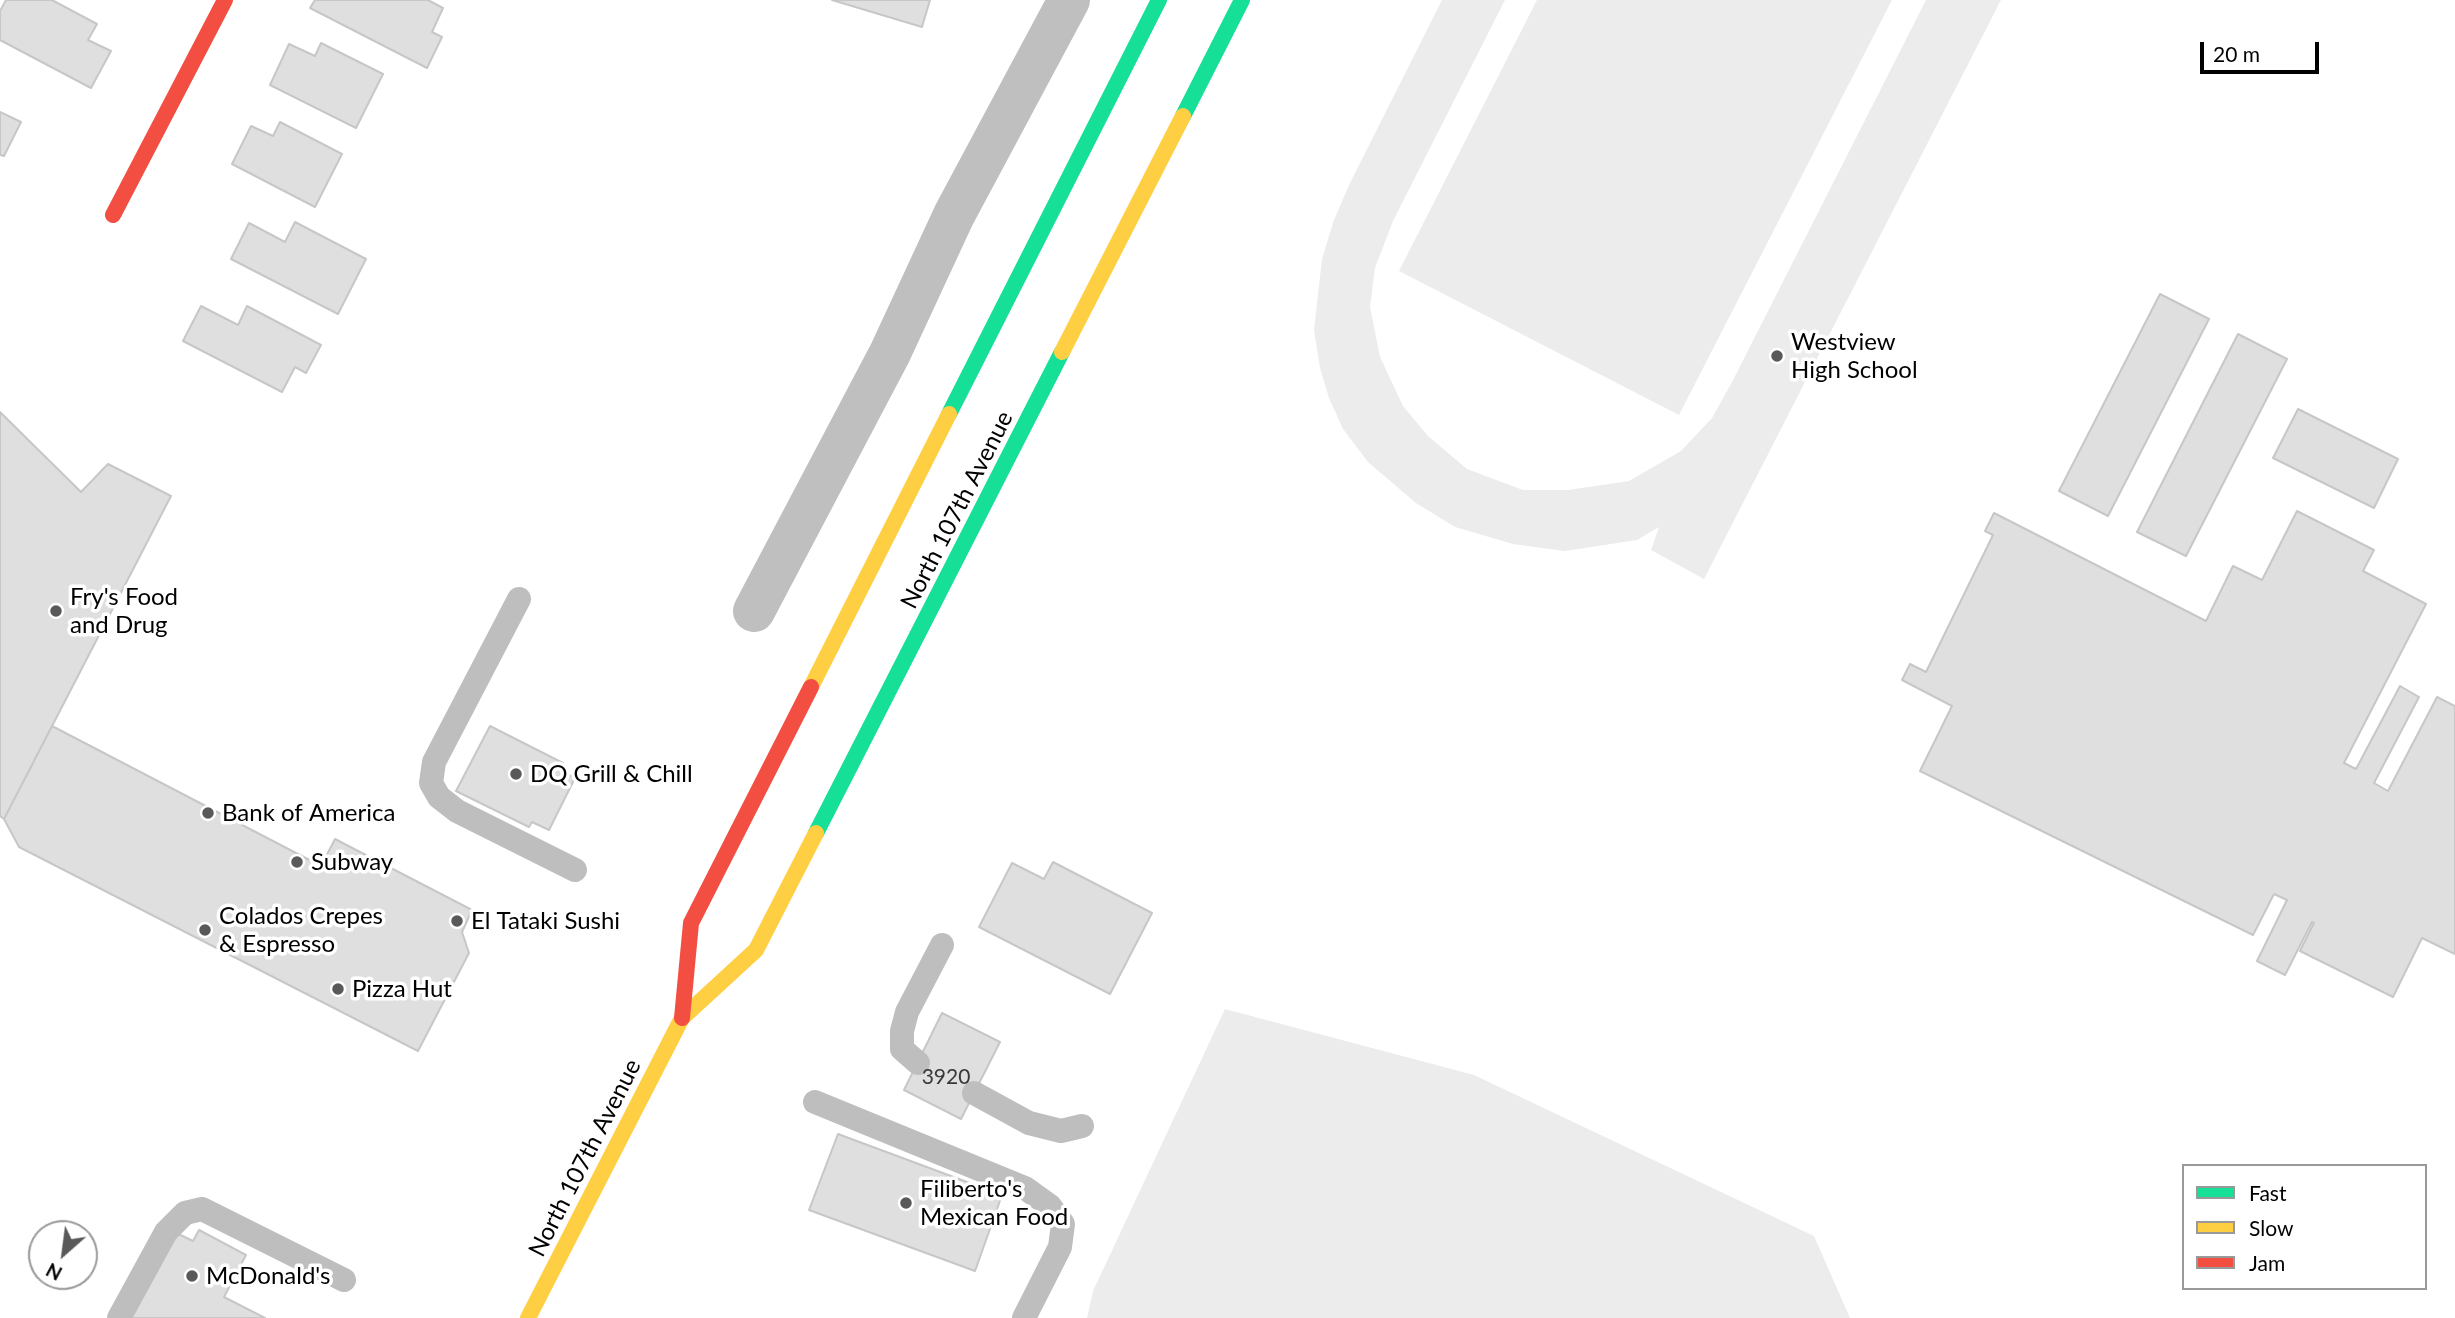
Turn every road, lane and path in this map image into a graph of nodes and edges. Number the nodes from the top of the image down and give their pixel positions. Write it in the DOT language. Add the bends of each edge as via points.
graph roads {
  1 [pos="225,0"];
  2 [pos="1159,0"];
  3 [pos="1242,0"];
  4 [pos="113,215"];
  5 [pos="519,599"];
  6 [pos="575,870"];
  7 [pos="942,945"];
  8 [pos="682,1018"];
  9 [pos="918,1063"];
  10 [pos="974,1093"];
  11 [pos="815,1102"];
  12 [pos="1082,1126"];
  13 [pos="344,1280"];
  14 [pos="119,1318"];
  15 [pos="528,1318"];
  16 [pos="1024,1318"];
  1 -- 4 [label="main road"];
  2 -- 8 [label="main road, North 107th Avenue" via="691,923"];
  3 -- 8 [label="main road, North 107th Avenue" via="756,950"];
  5 -- 6 [label="lane" via="435,762 431,783 439,797 457,811"];
  7 -- 9 [label="lane" via="902,1031 902,1049"];
  8 -- 15 [label="main road, North 107th Avenue"];
  10 -- 12 [label="lane" via="1029,1123 1061,1131"];
  11 -- 16 [label="lane" via="1025,1188 1050,1206 1063,1224 1060,1247"];
  13 -- 14 [label="lane" via="202,1209 185,1213 166,1232"];
}
